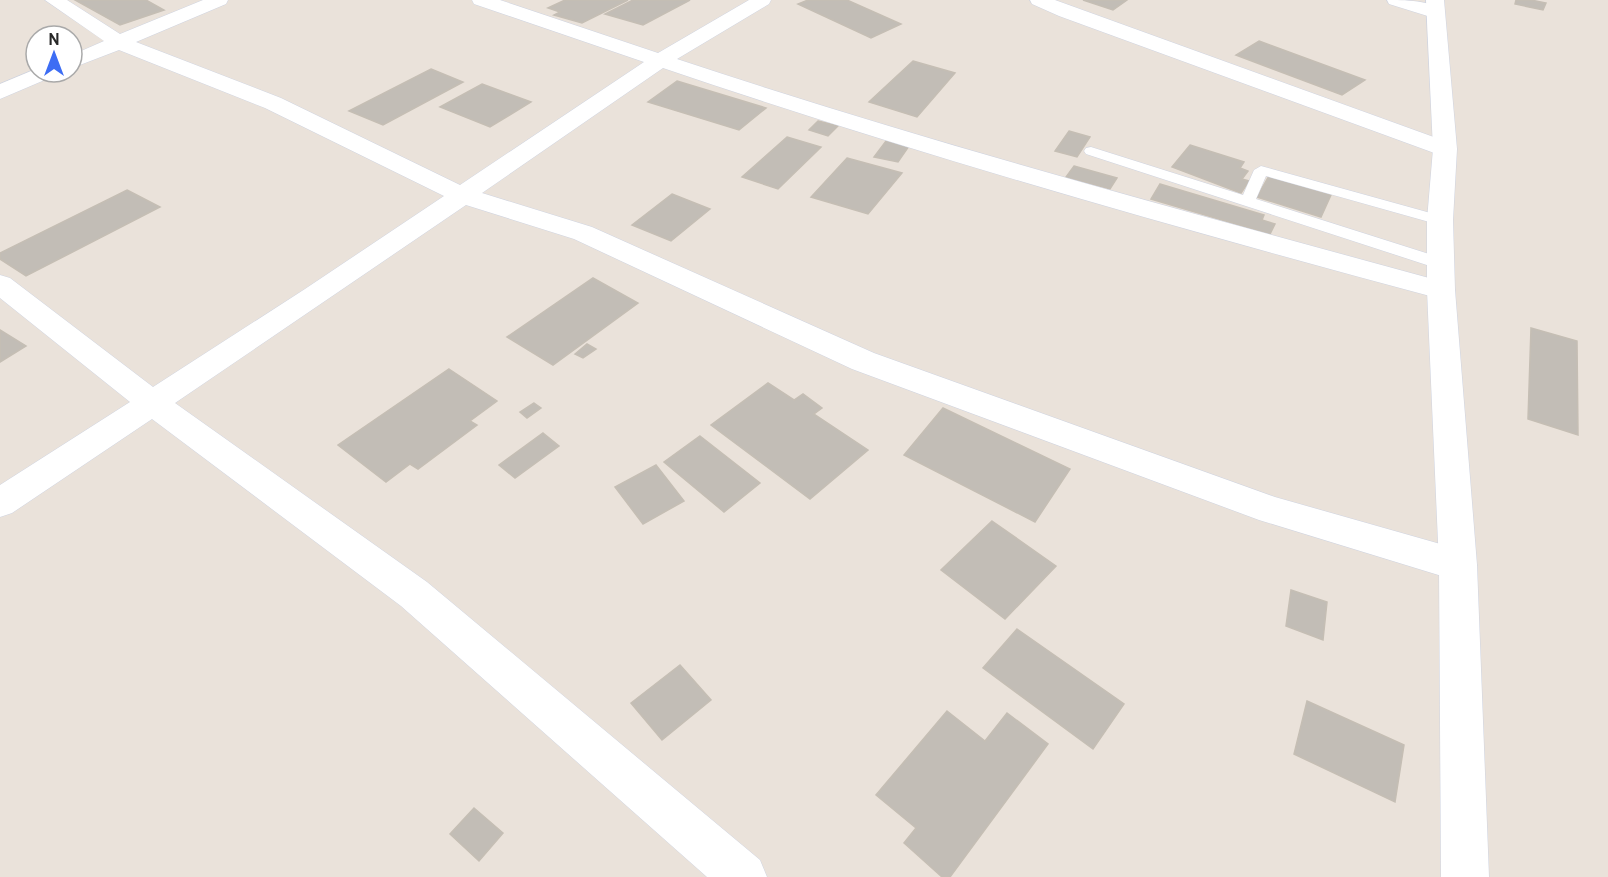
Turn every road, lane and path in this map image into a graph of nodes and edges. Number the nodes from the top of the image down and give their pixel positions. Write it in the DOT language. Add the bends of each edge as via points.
graph roads {
  1 [pos="54,0"];
  2 [pos="219,0"];
  3 [pos="483,0"];
  4 [pos="762,0"];
  5 [pos="1039,0"];
  6 [pos="1396,0"];
  7 [pos="1435,6"];
  8 [pos="118,42"];
  9 [pos="84,57"];
  10 [pos="659,61"];
  11 [pos="24,82"];
  12 [pos="0,92"];
  13 [pos="1445,149"];
  14 [pos="1091,151"];
  15 [pos="461,195"];
  16 [pos="1247,202"];
  17 [pos="1440,220"];
  18 [pos="1442,277"];
  19 [pos="0,284"];
  20 [pos="151,402"];
  21 [pos="0,503"];
  22 [pos="1458,565"];
  23 [pos="743,877"];
  24 [pos="1465,877"];
  1 -- 8 [label="street"];
  2 -- 8 [label="street"];
  3 -- 10 [label="street"];
  4 -- 10 [label="street"];
  5 -- 13 [label="street"];
  6 -- 7 [label="street"];
  7 -- 13 [label="street"];
  8 -- 9 [label="street"];
  8 -- 15 [label="street" via="273,102"];
  10 -- 15 [label="street"];
  10 -- 18 [label="street" via="805,109 1092,194"];
  11 -- 12 [label="street"];
  13 -- 17 [label="street"];
  14 -- 16 [label="lane"];
  15 -- 20 [label="street"];
  15 -- 22 [label="street" via="583,233 863,361 1271,510"];
  16 -- 17 [label="lane" via="1261,170"];
  16 -- 18 [label="lane"];
  17 -- 18 [label="street"];
  18 -- 22 [label="street"];
  19 -- 20 [label="street"];
  20 -- 21 [label="street"];
  20 -- 23 [label="street" via="414,594"];
  22 -- 24 [label="street"];
}
